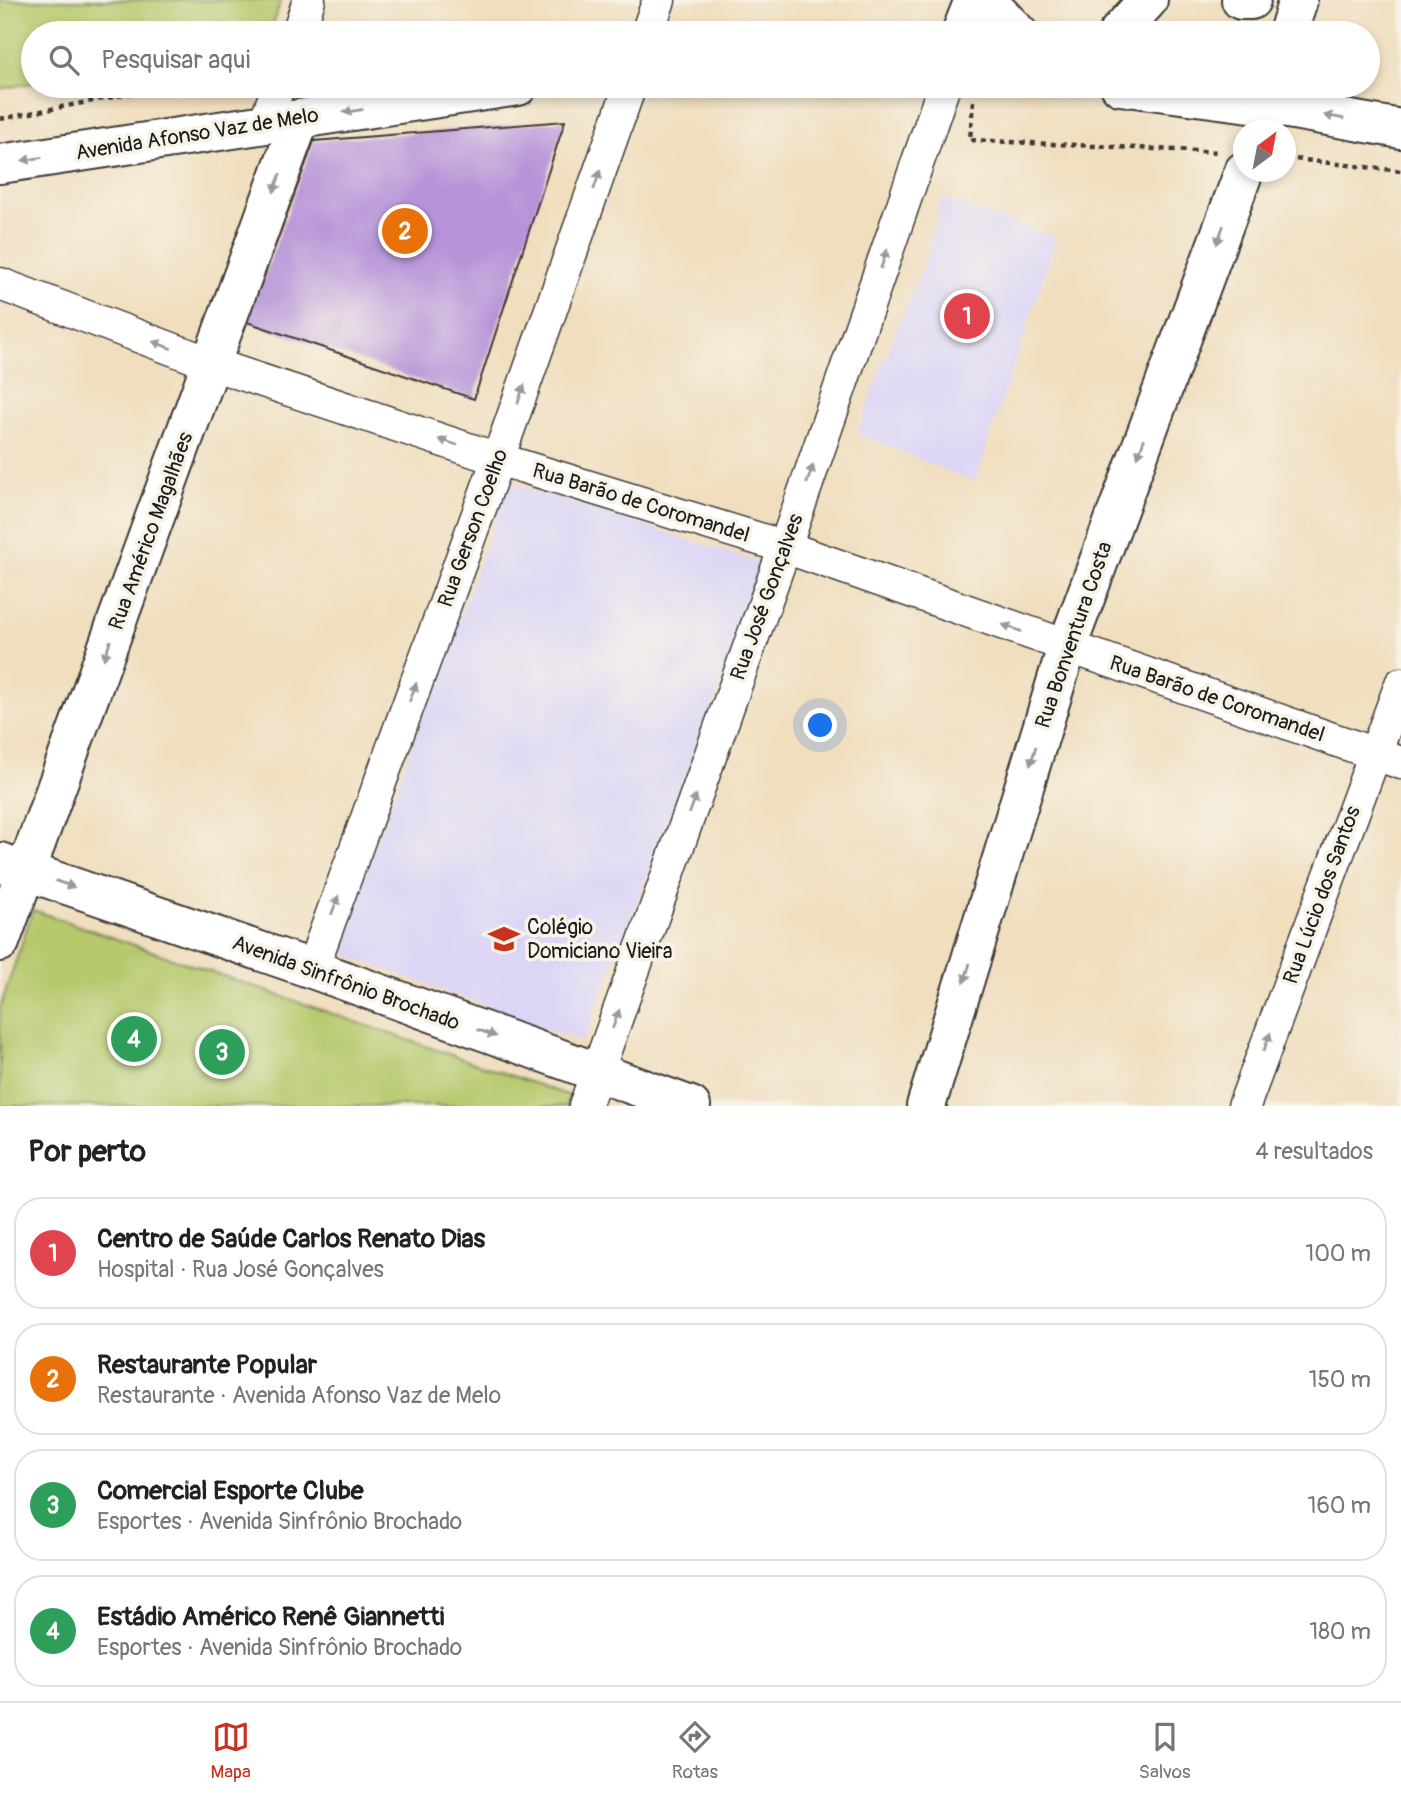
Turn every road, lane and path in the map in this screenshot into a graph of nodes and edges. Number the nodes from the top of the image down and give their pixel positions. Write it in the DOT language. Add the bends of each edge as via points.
graph roads {
  1 [pos="309,0"];
  2 [pos="974,0"];
  3 [pos="986,0"];
  4 [pos="1148,0"];
  5 [pos="1155,0"];
  6 [pos="1241,0"];
  7 [pos="1251,0"];
  8 [pos="1298,0"];
  9 [pos="652,19"];
  10 [pos="302,21"];
  11 [pos="676,21"];
  12 [pos="966,21"];
  13 [pos="1006,21"];
  14 [pos="1129,21"];
  15 [pos="1157,21"];
  16 [pos="1292,21"];
  17 [pos="108,98"];
  18 [pos="280,98"];
  19 [pos="437,98"];
  20 [pos="626,98"];
  21 [pos="940,98"];
  22 [pos="1213,98"];
  23 [pos="973,99"];
  24 [pos="0,119"];
  25 [pos="1240,119"];
  26 [pos="282,121"];
  27 [pos="1296,129"];
  28 [pos="1401,129"];
  29 [pos="1233,130"];
  30 [pos="1296,159"];
  31 [pos="0,164"];
  32 [pos="1401,171"];
  33 [pos="1234,182"];
  34 [pos="0,284"];
  35 [pos="212,364"];
  36 [pos="498,458"];
  37 [pos="785,547"];
  38 [pos="1067,647"];
  39 [pos="1401,684"];
  40 [pos="1388,758"];
  41 [pos="13,867"];
  42 [pos="0,942"];
  43 [pos="312,969"];
  44 [pos="591,1089"];
  45 [pos="691,1106"];
  46 [pos="926,1106"];
  47 [pos="1244,1106"];
  1 -- 10 [label="street"];
  2 -- 12 [label="main road"];
  3 -- 13 [label="main road"];
  4 -- 14 [label="main road"];
  5 -- 15 [label="main road"];
  6 -- 7 [label="main road"];
  8 -- 16 [label="main road"];
  9 -- 11 [label="path"];
  17 -- 24 [label="path"];
  18 -- 26 [label="street, Rua Américo Magalhães"];
  19 -- 26 [label="main road, Avenida Afonso Vaz de Melo, one-way"];
  36 -- 20 [label="street, Rua Gerson Coelho, one-way"];
  37 -- 21 [label="street, Rua José Gonçalves, one-way"];
  22 -- 25 [label="main road"];
  23 -- 29 [label="path" via="970,140"];
  26 -- 31 [label="main road, Avenida Afonso Vaz de Melo, one-way"];
  26 -- 35 [label="main road, Rua Américo Magalhães, one-way"];
  28 -- 27 [label="main road, one-way"];
  30 -- 32 [label="path"];
  33 -- 38 [label="main road, Rua Bonventura Costa, one-way"];
  35 -- 34 [label="street, Rua Barão de Coromandel, one-way"];
  36 -- 35 [label="street, Rua Barão de Coromandel, one-way"];
  35 -- 41 [label="main road, Rua Américo Magalhães, one-way"];
  36 -- 37 [label="street, Rua Barão de Coromandel"];
  43 -- 36 [label="street, Rua Gerson Coelho, one-way"];
  38 -- 37 [label="street, Rua Barão de Coromandel, one-way"];
  44 -- 37 [label="street, Rua José Gonçalves, one-way"];
  38 -- 40 [label="street, Rua Barão de Coromandel"];
  38 -- 46 [label="main road, Rua Bonventura Costa, one-way"];
  39 -- 40 [label="street, Rua Lúcio dos Santos"];
  47 -- 40 [label="street, Rua Lúcio dos Santos, one-way"];
  41 -- 42 [label="main road, Rua Américo Magalhães"];
  41 -- 43 [label="main road, Avenida Sinfrônio Brochado, one-way"];
  43 -- 44 [label="main road, Avenida Sinfrônio Brochado, one-way"];
  44 -- 45 [label="main road, Avenida Sinfrônio Brochado"];
}
